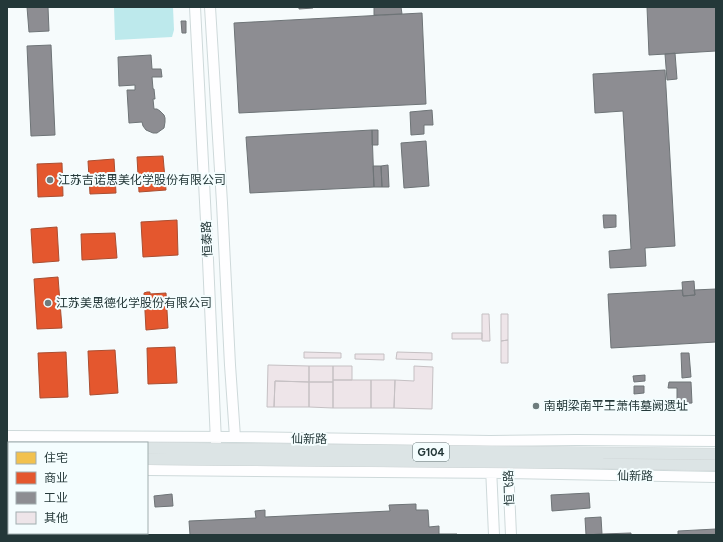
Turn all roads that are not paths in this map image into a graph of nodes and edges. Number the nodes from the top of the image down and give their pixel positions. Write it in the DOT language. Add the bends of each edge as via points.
graph roads {
  1 [pos="194,7"];
  2 [pos="210,7"];
  3 [pos="7,436"];
  4 [pos="216,437"];
  5 [pos="235,437"];
  6 [pos="58,439"];
  7 [pos="716,439"];
  8 [pos="490,441"];
  9 [pos="508,441"];
  10 [pos="148,448"];
  11 [pos="716,454"];
  12 [pos="148,459"];
  13 [pos="716,465"];
  14 [pos="148,470"];
  15 [pos="218,471"];
  16 [pos="491,473"];
  17 [pos="508,473"];
  18 [pos="716,477"];
  19 [pos="494,535"];
  20 [pos="511,535"];
  1 -- 4 [label="main road, 恒泰路"];
  2 -- 5 [label="main road, 恒泰路"];
  3 -- 6 [label="main road, 仙新路"];
  4 -- 5 [label="main road, 仙新路"];
  4 -- 6 [label="main road, 仙新路"];
  4 -- 15 [label="main road, 恒泰路"];
  5 -- 8 [label="main road, 仙新路"];
  7 -- 9 [label="main road, 仙新路"];
  8 -- 9 [label="main road, 仙新路"];
  8 -- 16 [label="main road, 恒飞路"];
  9 -- 17 [label="main road, 恒飞路"];
  10 -- 11 [label="main road, 仙新路 / G104, bridge"];
  12 -- 13 [label="main road, 仙新路, bridge"];
  14 -- 15 [label="main road, 仙新路"];
  15 -- 16 [label="main road, 仙新路"];
  16 -- 17 [label="main road, 仙新路"];
  16 -- 19 [label="main road, 恒飞路"];
  17 -- 18 [label="main road, 仙新路"];
  17 -- 20 [label="main road, 恒飞路"];
}
